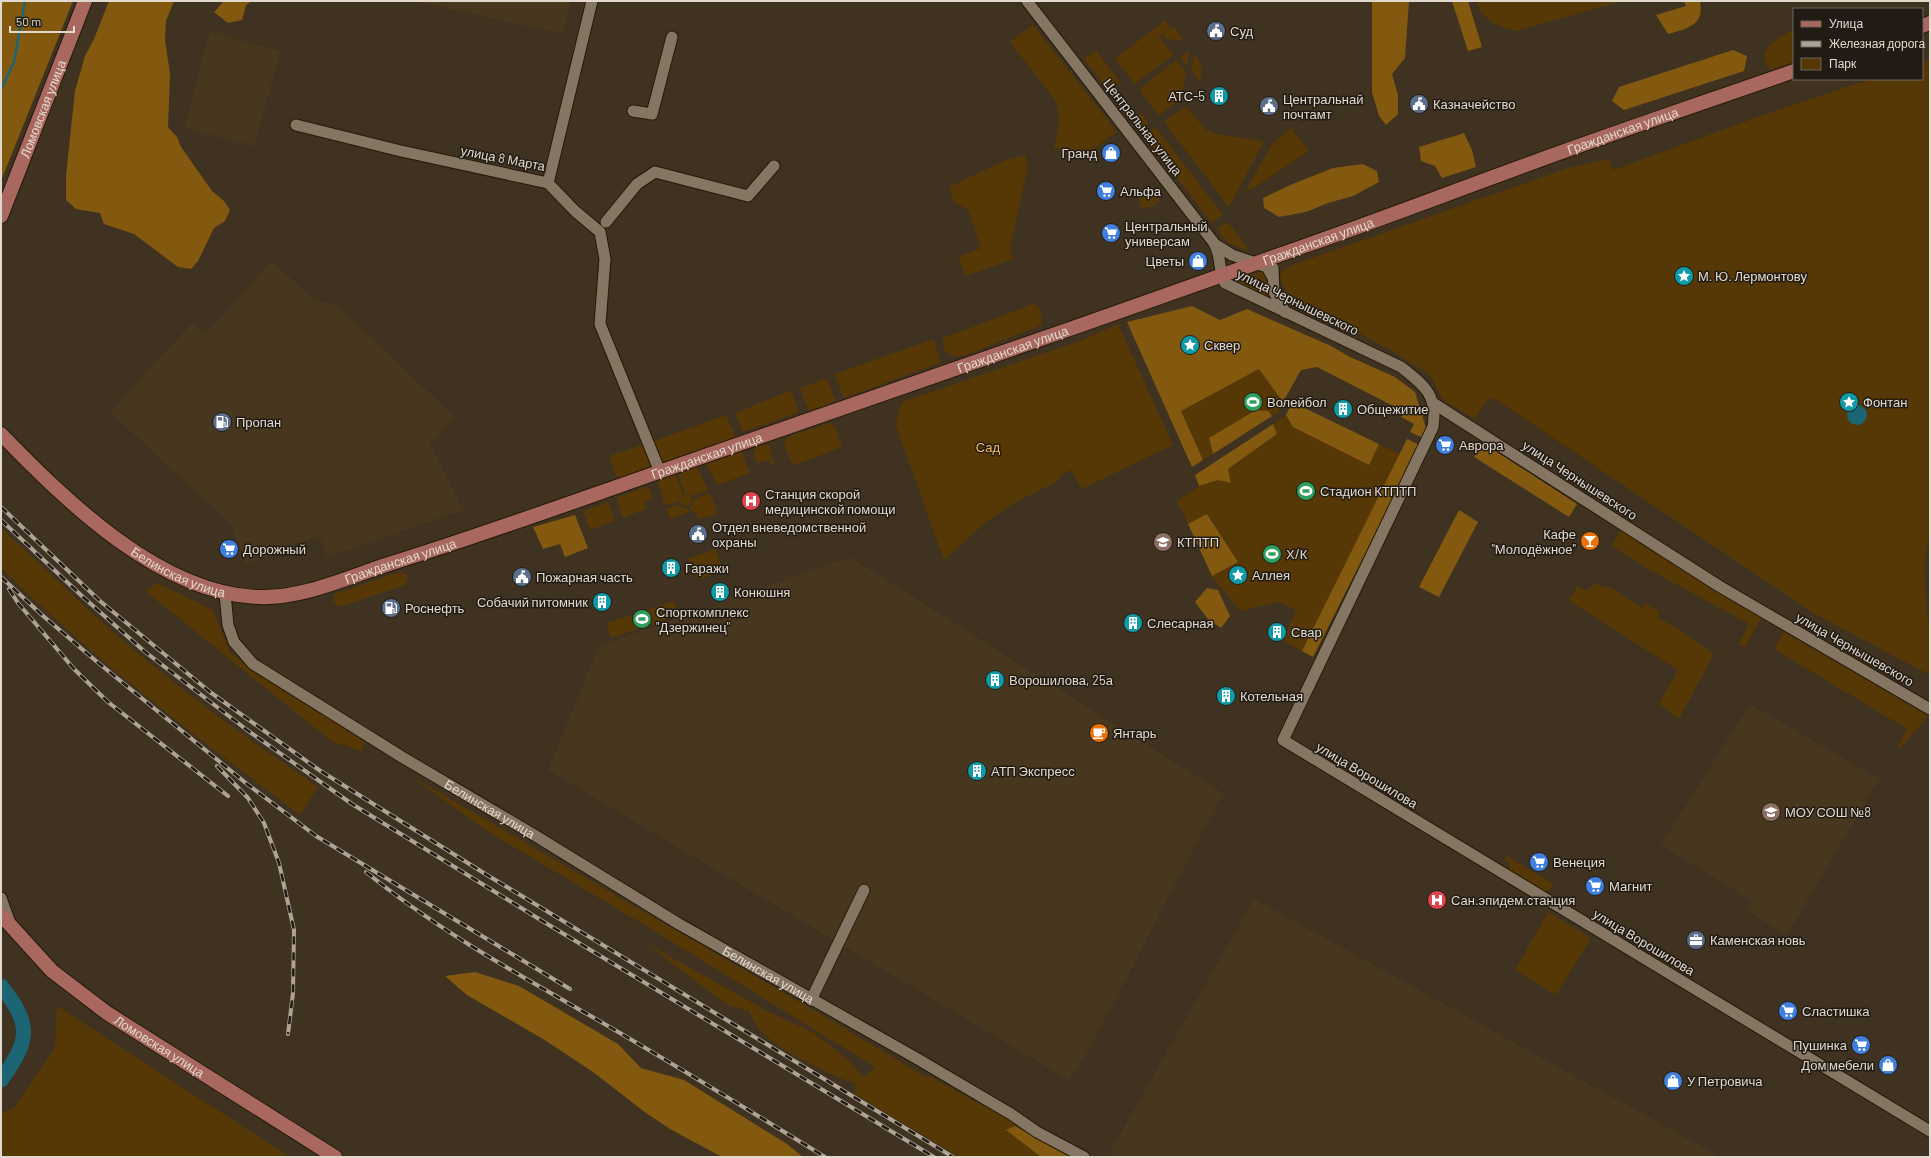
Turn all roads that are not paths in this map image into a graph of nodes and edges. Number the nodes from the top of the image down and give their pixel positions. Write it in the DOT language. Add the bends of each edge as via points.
graph roads {
  1 [pos="85,1"];
  2 [pos="592,1"];
  3 [pos="1027,1"];
  4 [pos="672,36"];
  5 [pos="1793,71"];
  6 [pos="633,111"];
  7 [pos="296,125"];
  8 [pos="774,166"];
  9 [pos="548,183"];
  10 [pos="1,216"];
  11 [pos="606,222"];
  12 [pos="1214,243"];
  13 [pos="1274,257"];
  14 [pos="1258,263"];
  15 [pos="1238,264"];
  16 [pos="1272,276"];
  17 [pos="1220,280"];
  18 [pos="1286,313"];
  19 [pos="1433,403"];
  20 [pos="1,434"];
  21 [pos="660,472"];
  22 [pos="225,594"];
  23 [pos="1930,709"];
  24 [pos="864,890"];
  25 [pos="1,898"];
  26 [pos="1,915"];
  27 [pos="11,925"];
  28 [pos="811,1000"];
  29 [pos="1930,1131"];
  30 [pos="335,1157"];
  31 [pos="1084,1157"];
  1 -- 10 [label="main road, Ломовская улица"];
  2 -- 9 [label="street, улица 8 Марта"];
  3 -- 12 [label="street, Центральная улица"];
  4 -- 6 [label="street" via="652,114"];
  5 -- 13 [label="main road, Гражданская улица"];
  7 -- 9 [label="street, улица 8 Марта"];
  8 -- 11 [label="street" via="748,196 655,172 637,184"];
  9 -- 21 [label="street" via="600,232 605,260 600,324"];
  12 -- 15 [label="street"];
  12 -- 17 [label="street, Центральная улица" via="1220,256"];
  13 -- 14 [label="main road, Гражданская улица"];
  13 -- 16 [label="street"];
  14 -- 15 [label="main road, Гражданская улица"];
  14 -- 16 [label="street" via="1267,267"];
  15 -- 17 [label="main road, Гражданская улица"];
  16 -- 18 [label="street" via="1274,292"];
  17 -- 18 [label="street, улица Чернышевского"];
  17 -- 21 [label="main road, Гражданская улица"];
  18 -- 19 [label="street, улица Чернышевского" via="1401,367 1420,382 1428,391"];
  19 -- 23 [label="street, улица Чернышевского" via="1719,586"];
  19 -- 29 [label="street, улица Ворошилова" via="1433,427 1282,740"];
  20 -- 22 [label="main road, Белинская улица" via="85,515 152,564"];
  21 -- 22 [label="main road, Гражданская улица" via="454,544 314,588 261,598"];
  22 -- 28 [label="street, Белинская улица" via="228,625 234,642 253,664 679,924"];
  24 -- 28 [label="street"];
  25 -- 27 [label="street"];
  26 -- 27 [label="main road, Ломовская улица"];
  27 -- 30 [label="main road, Ломовская улица" via="52,972 107,1013"];
  28 -- 31 [label="street, Белинская улица"];
}
